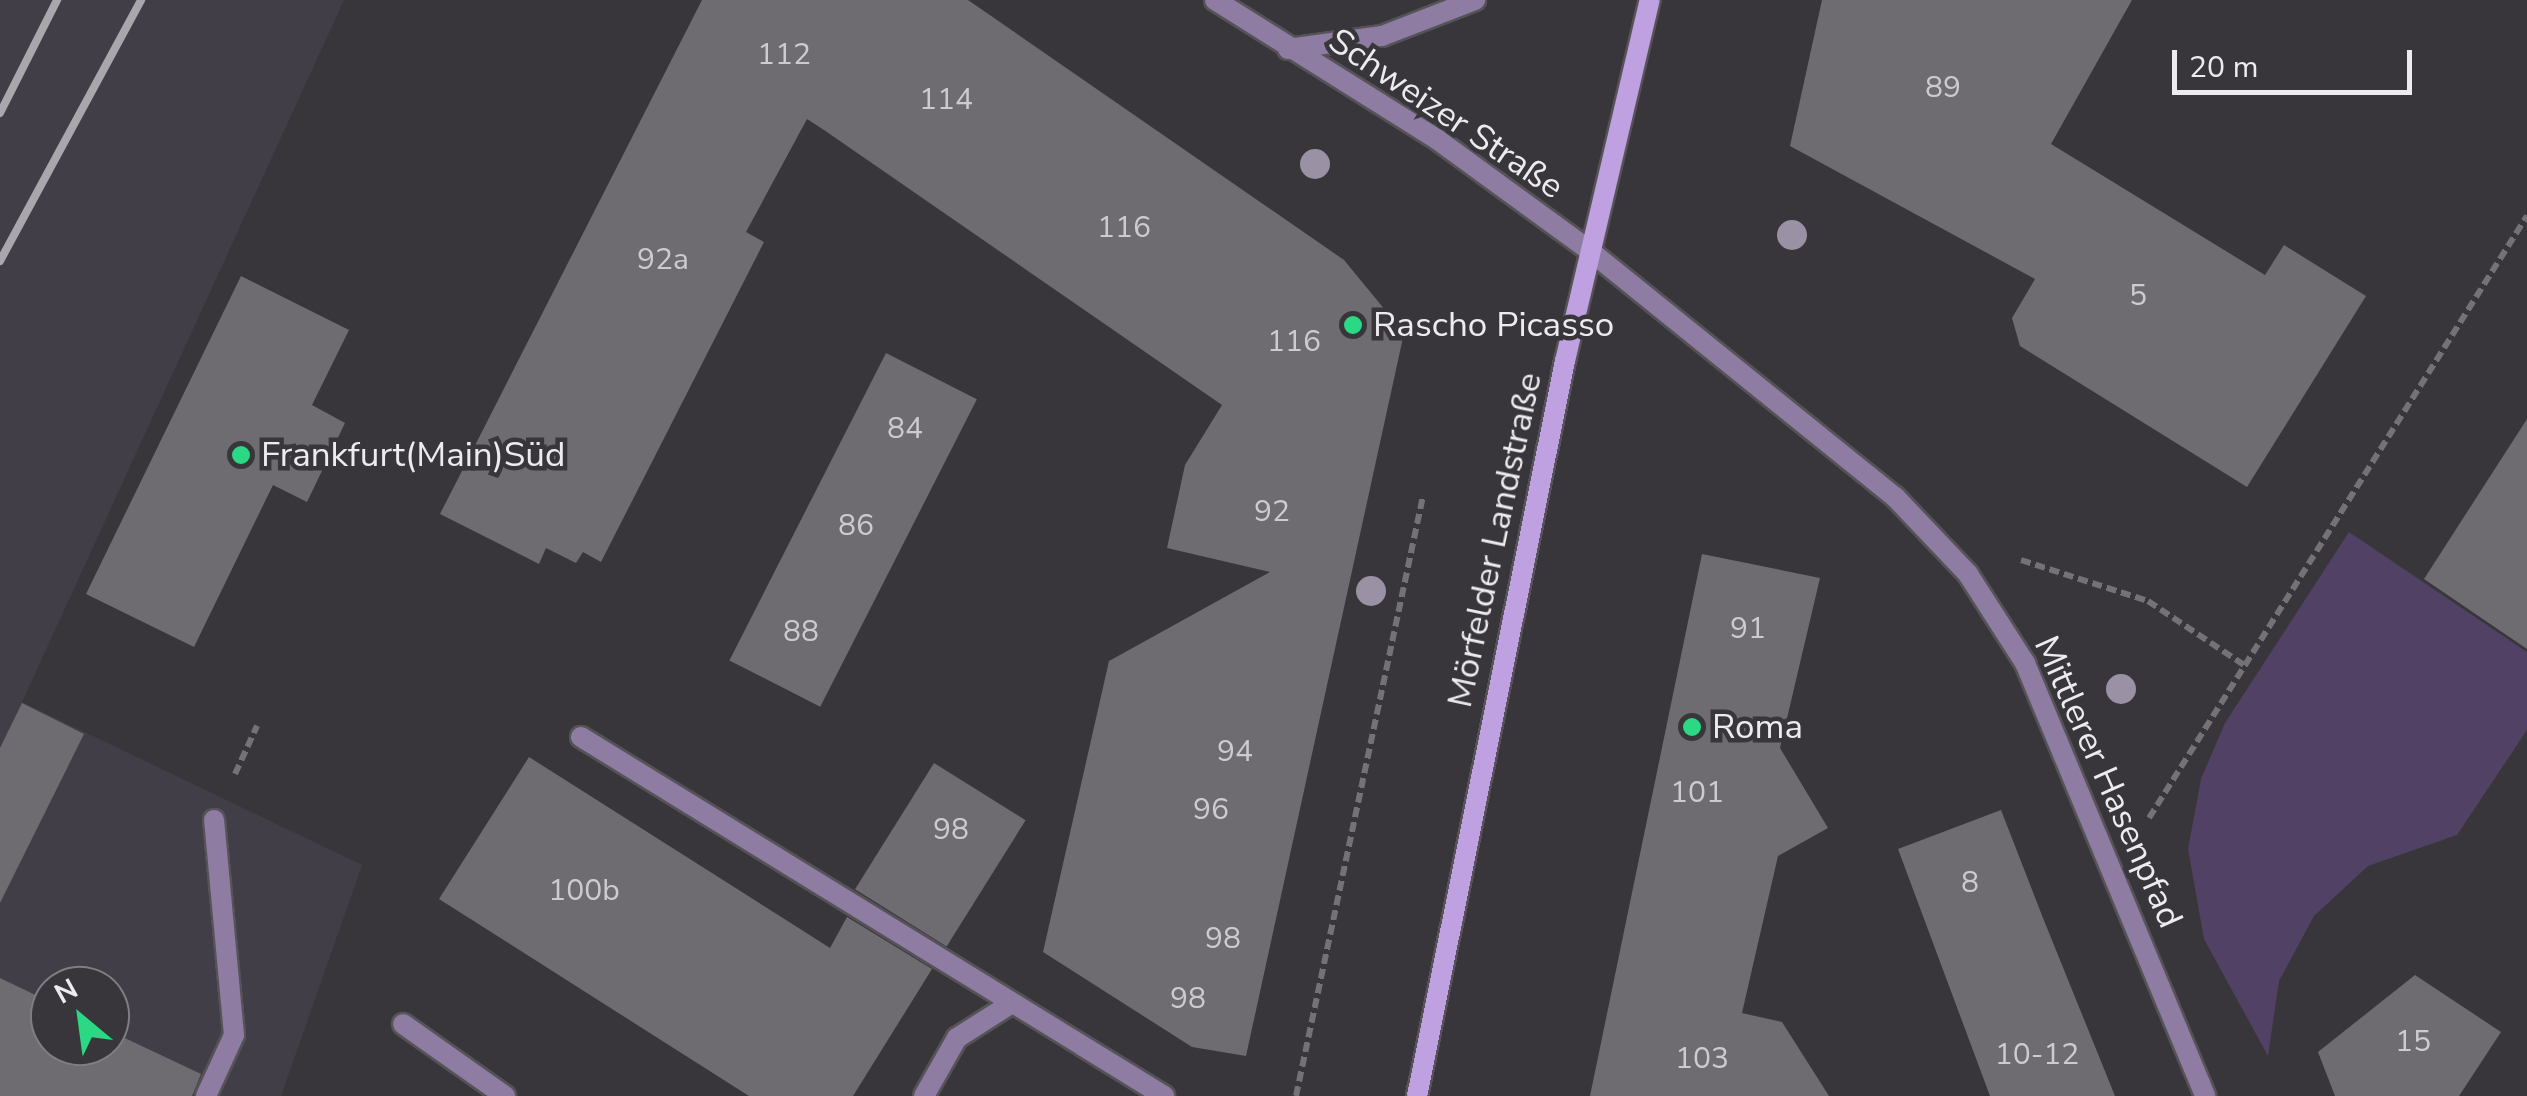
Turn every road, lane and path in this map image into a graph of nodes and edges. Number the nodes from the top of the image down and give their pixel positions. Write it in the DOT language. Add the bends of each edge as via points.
graph roads {
  1 [pos="1215,0"];
  2 [pos="1475,0"];
  3 [pos="1650,0"];
  4 [pos="1288,50"];
  5 [pos="2527,216"];
  6 [pos="1590,252"];
  7 [pos="1423,496"];
  8 [pos="1934,532"];
  9 [pos="2244,665"];
  10 [pos="582,737"];
  11 [pos="214,820"];
  12 [pos="2116,870"];
  13 [pos="1012,1003"];
  14 [pos="403,1024"];
  15 [pos="206,1096"];
  16 [pos="505,1096"];
  17 [pos="924,1096"];
  18 [pos="1164,1096"];
  19 [pos="1296,1096"];
  20 [pos="1416,1096"];
  21 [pos="2205,1096"];
  1 -- 4 [label="street, Schweizer Straße"];
  2 -- 4 [label="street" via="1382,36"];
  3 -- 6 [label="main road, Mörfelder Landstraße"];
  4 -- 6 [label="street, Schweizer Straße" via="1438,140"];
  5 -- 9 [label="path"];
  6 -- 8 [label="street, Mittlerer Hasenpfad"];
  6 -- 20 [label="main road, Mörfelder Landstraße"];
  7 -- 19 [label="path"];
  8 -- 9 [label="path" via="2148,601"];
  8 -- 12 [label="street, Mittlerer Hasenpfad" via="2025,663"];
  9 -- 12 [label="path"];
  10 -- 13 [label="street"];
  11 -- 15 [label="street" via="234,1035"];
  12 -- 21 [label="street, Mittlerer Hasenpfad"];
  13 -- 17 [label="street" via="957,1038"];
  13 -- 18 [label="street"];
  14 -- 16 [label="street"];
}
